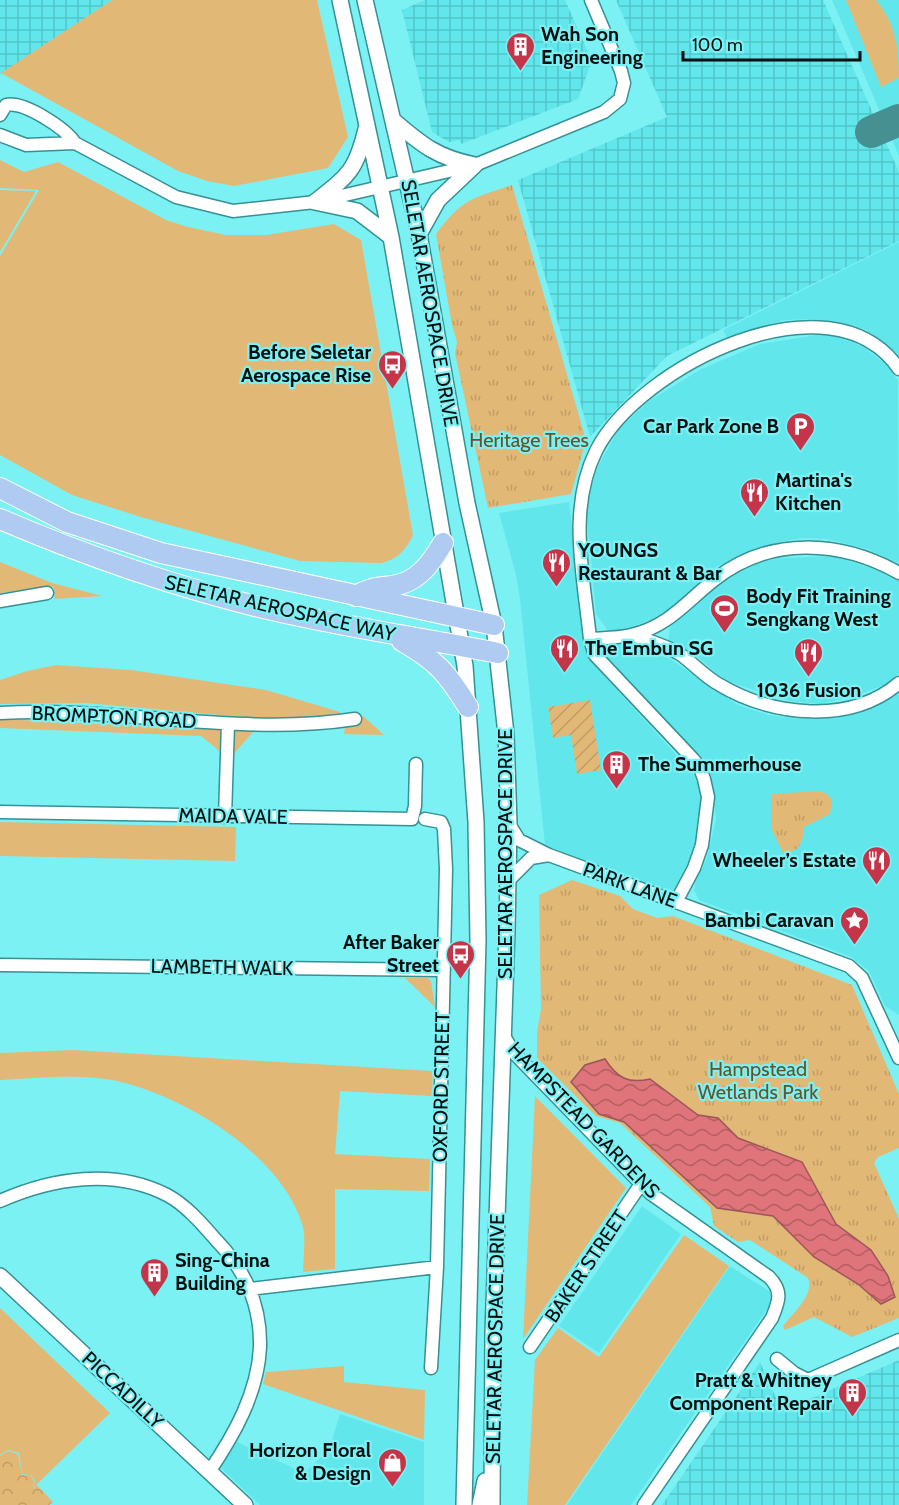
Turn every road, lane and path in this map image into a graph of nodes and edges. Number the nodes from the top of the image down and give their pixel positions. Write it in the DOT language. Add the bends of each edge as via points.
graph roads {
  1 [pos="340,0"];
  2 [pos="365,0"];
  3 [pos="591,0"];
  4 [pos="0,115"];
  5 [pos="394,121"];
  6 [pos="367,124"];
  7 [pos="0,135"];
  8 [pos="75,143"];
  9 [pos="475,165"];
  10 [pos="408,181"];
  11 [pos="381,188"];
  12 [pos="315,202"];
  13 [pos="419,234"];
  14 [pos="391,237"];
  15 [pos="899,369"];
  16 [pos="0,488"];
  17 [pos="0,519"];
  18 [pos="443,543"];
  19 [pos="899,573"];
  20 [pos="47,594"];
  21 [pos="356,596"];
  22 [pos="0,601"];
  23 [pos="458,618"];
  24 [pos="667,620"];
  25 [pos="494,626"];
  26 [pos="390,634"];
  27 [pos="633,635"];
  28 [pos="590,639"];
  29 [pos="463,646"];
  30 [pos="665,646"];
  31 [pos="498,653"];
  32 [pos="899,682"];
  33 [pos="468,707"];
  34 [pos="0,713"];
  35 [pos="355,719"];
  36 [pos="228,724"];
  37 [pos="416,764"];
  38 [pos="0,812"];
  39 [pos="225,817"];
  40 [pos="425,819"];
  41 [pos="509,824"];
  42 [pos="549,855"];
  43 [pos="507,882"];
  44 [pos="676,902"];
  45 [pos="0,965"];
  46 [pos="444,970"];
  47 [pos="895,1035"];
  48 [pos="504,1036"];
  49 [pos="899,1058"];
  50 [pos="641,1184"];
  51 [pos="0,1201"];
  52 [pos="437,1267"];
  53 [pos="0,1276"];
  54 [pos="250,1289"];
  55 [pos="899,1340"];
  56 [pos="530,1347"];
  57 [pos="777,1359"];
  58 [pos="431,1368"];
  59 [pos="491,1455"];
  60 [pos="209,1472"];
  61 [pos="245,1505"];
  62 [pos="464,1505"];
  63 [pos="480,1505"];
  64 [pos="492,1505"];
  65 [pos="644,1505"];
  1 -- 6 [label="street, SELETAR AEROSPACE DRIVE"];
  2 -- 5 [label="street, SELETAR AEROSPACE DRIVE"];
  3 -- 9 [label="street" via="621,70 624,83 620,99 594,117"];
  4 -- 8 [label="street" via="6,105 20,105 66,131"];
  5 -- 9 [label="street" via="440,156"];
  5 -- 10 [label="street, SELETAR AEROSPACE DRIVE"];
  6 -- 11 [label="street, SELETAR AEROSPACE DRIVE"];
  6 -- 12 [label="street" via="357,164"];
  7 -- 8 [label="street" via="26,145"];
  8 -- 12 [label="street" via="176,197 205,206 233,212"];
  9 -- 10 [label="street"];
  9 -- 13 [label="street" via="443,194"];
  10 -- 11 [label="street"];
  10 -- 13 [label="street, SELETAR AEROSPACE DRIVE"];
  11 -- 12 [label="street"];
  11 -- 14 [label="street, SELETAR AEROSPACE DRIVE"];
  12 -- 14 [label="street" via="357,211"];
  13 -- 25 [label="street, SELETAR AEROSPACE DRIVE" via="460,468"];
  14 -- 18 [label="street, SELETAR AEROSPACE DRIVE"];
  15 -- 28 [label="street" via="871,343 849,332 830,327 796,328 759,334 709,355 678,372 626,411 596,450 579,501"];
  16 -- 21 [label="main road, SELETAR AEROSPACE WAY" via="67,522 161,553"];
  17 -- 26 [label="main road, SELETAR AEROSPACE WAY" via="90,557 159,580 256,606"];
  18 -- 21 [label="main road" via="431,563 417,575 401,584 370,587"];
  18 -- 23 [label="street, SELETAR AEROSPACE DRIVE"];
  19 -- 24 [label="street" via="831,548 777,550 729,569"];
  20 -- 22 [label="street"];
  21 -- 23 [label="main road, SELETAR AEROSPACE WAY"];
  23 -- 25 [label="main road, SELETAR AEROSPACE WAY"];
  23 -- 29 [label="street, SELETAR AEROSPACE DRIVE"];
  24 -- 27 [label="street"];
  24 -- 30 [label="street" via="659,634"];
  25 -- 31 [label="street, SELETAR AEROSPACE DRIVE"];
  26 -- 29 [label="main road, SELETAR AEROSPACE WAY"];
  26 -- 33 [label="main road" via="432,659"];
  27 -- 28 [label="street"];
  27 -- 30 [label="street"];
  28 -- 44 [label="street" via="603,666 693,759 704,779 708,797 702,845"];
  29 -- 31 [label="main road, SELETAR AEROSPACE WAY"];
  29 -- 33 [label="street, SELETAR AEROSPACE DRIVE"];
  30 -- 32 [label="street" via="718,685 793,711 841,709 874,697"];
  31 -- 41 [label="street, SELETAR AEROSPACE DRIVE"];
  33 -- 62 [label="street, SELETAR AEROSPACE DRIVE" via="476,822 477,940"];
  34 -- 36 [label="street, BROMPTON ROAD" via="98,712"];
  35 -- 36 [label="street, BROMPTON ROAD" via="288,726"];
  36 -- 39 [label="street"];
  37 -- 39 [label="street, MAIDA VALE" via="412,819"];
  38 -- 39 [label="street, MAIDA VALE"];
  40 -- 46 [label="street, OXFORD STREET" via="441,822 444,829"];
  41 -- 42 [label="street, PARK LANE" via="519,840"];
  41 -- 43 [label="street, SELETAR AEROSPACE DRIVE"];
  42 -- 43 [label="street" via="531,858"];
  42 -- 44 [label="street, PARK LANE"];
  43 -- 48 [label="street, SELETAR AEROSPACE DRIVE"];
  44 -- 47 [label="street, PARK LANE" via="843,963 862,978"];
  45 -- 46 [label="street, LAMBETH WALK"];
  46 -- 52 [label="street, OXFORD STREET"];
  47 -- 49 [label="street, PARK LANE"];
  48 -- 50 [label="street, HAMPSTEAD GARDENS" via="514,1053"];
  48 -- 59 [label="street, SELETAR AEROSPACE DRIVE"];
  50 -- 56 [label="street, BAKER STREET"];
  50 -- 65 [label="street, HAMPSTEAD GARDENS" via="775,1283 780,1295 772,1318"];
  51 -- 54 [label="street" via="51,1182 87,1178 130,1183 167,1196 201,1223 235,1260"];
  52 -- 54 [label="street"];
  52 -- 58 [label="street, OXFORD STREET"];
  53 -- 60 [label="street, PICCADILLY"];
  54 -- 60 [label="street" via="258,1317 260,1348 250,1396 232,1437"];
  55 -- 57 [label="street" via="808,1380"];
  59 -- 63 [label="street"];
  59 -- 64 [label="street, SELETAR AEROSPACE DRIVE"];
  60 -- 61 [label="street, PICCADILLY"];
}
